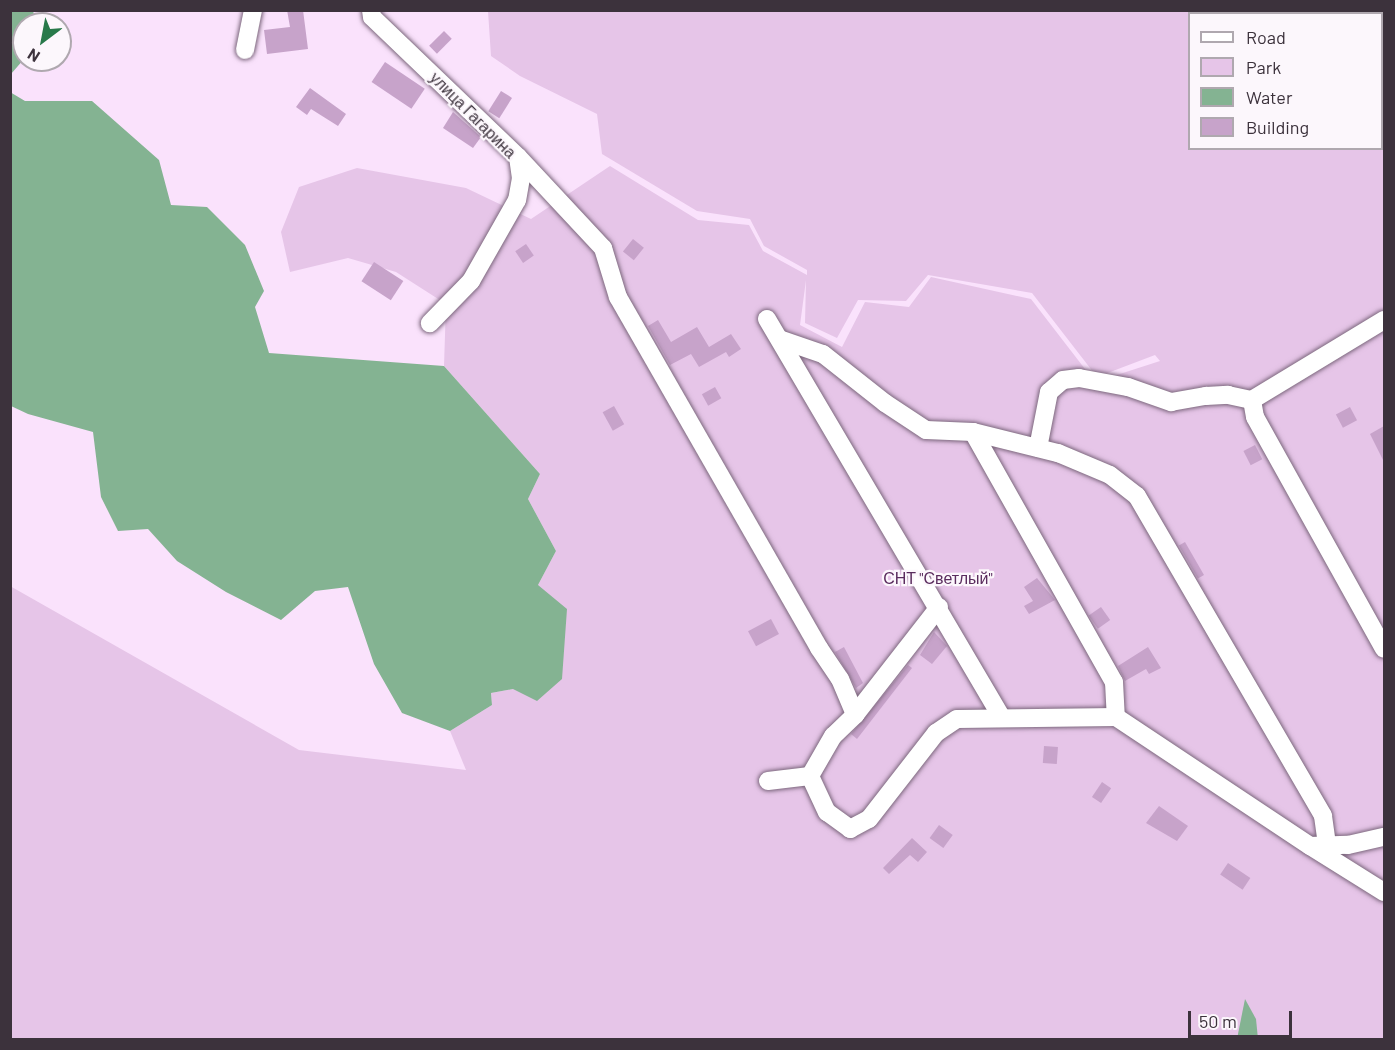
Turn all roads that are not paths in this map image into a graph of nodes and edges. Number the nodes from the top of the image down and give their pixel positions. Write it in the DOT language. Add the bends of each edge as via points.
graph roads {
  1 [pos="253,10"];
  2 [pos="371,10"];
  3 [pos="245,50"];
  4 [pos="518,157"];
  5 [pos="767,319"];
  6 [pos="1384,320"];
  7 [pos="430,323"];
  8 [pos="782,340"];
  9 [pos="1252,400"];
  10 [pos="973,432"];
  11 [pos="1038,448"];
  12 [pos="939,607"];
  13 [pos="1384,649"];
  14 [pos="855,715"];
  15 [pos="1001,716"];
  16 [pos="1116,717"];
  17 [pos="810,776"];
  18 [pos="768,781"];
  19 [pos="1384,837"];
  20 [pos="1318,846"];
  21 [pos="1384,892"];
  1 -- 3 [label="street"];
  2 -- 4 [label="street, улица Гагарина" via="372,17"];
  4 -- 7 [label="street, улица Гагарина" via="518,200 471,281"];
  4 -- 14 [label="street" via="603,248 618,297 840,679"];
  5 -- 8 [label="street"];
  6 -- 9 [label="street"];
  8 -- 10 [label="street" via="823,354 926,430"];
  8 -- 12 [label="street"];
  9 -- 11 [label="street" via="1228,395 1171,402 1128,387 1078,378 1063,380 1049,392"];
  9 -- 13 [label="street" via="1255,417"];
  10 -- 11 [label="street"];
  10 -- 16 [label="street" via="1114,682"];
  11 -- 20 [label="street" via="1110,475 1137,496 1323,816"];
  12 -- 14 [label="street"];
  12 -- 15 [label="street"];
  14 -- 17 [label="street" via="833,736"];
  15 -- 16 [label="street"];
  15 -- 17 [label="street" via="957,719 936,734 869,819 850,829 827,812"];
  16 -- 20 [label="street"];
  17 -- 18 [label="street"];
  19 -- 20 [label="street" via="1348,845"];
  20 -- 21 [label="street"];
}
